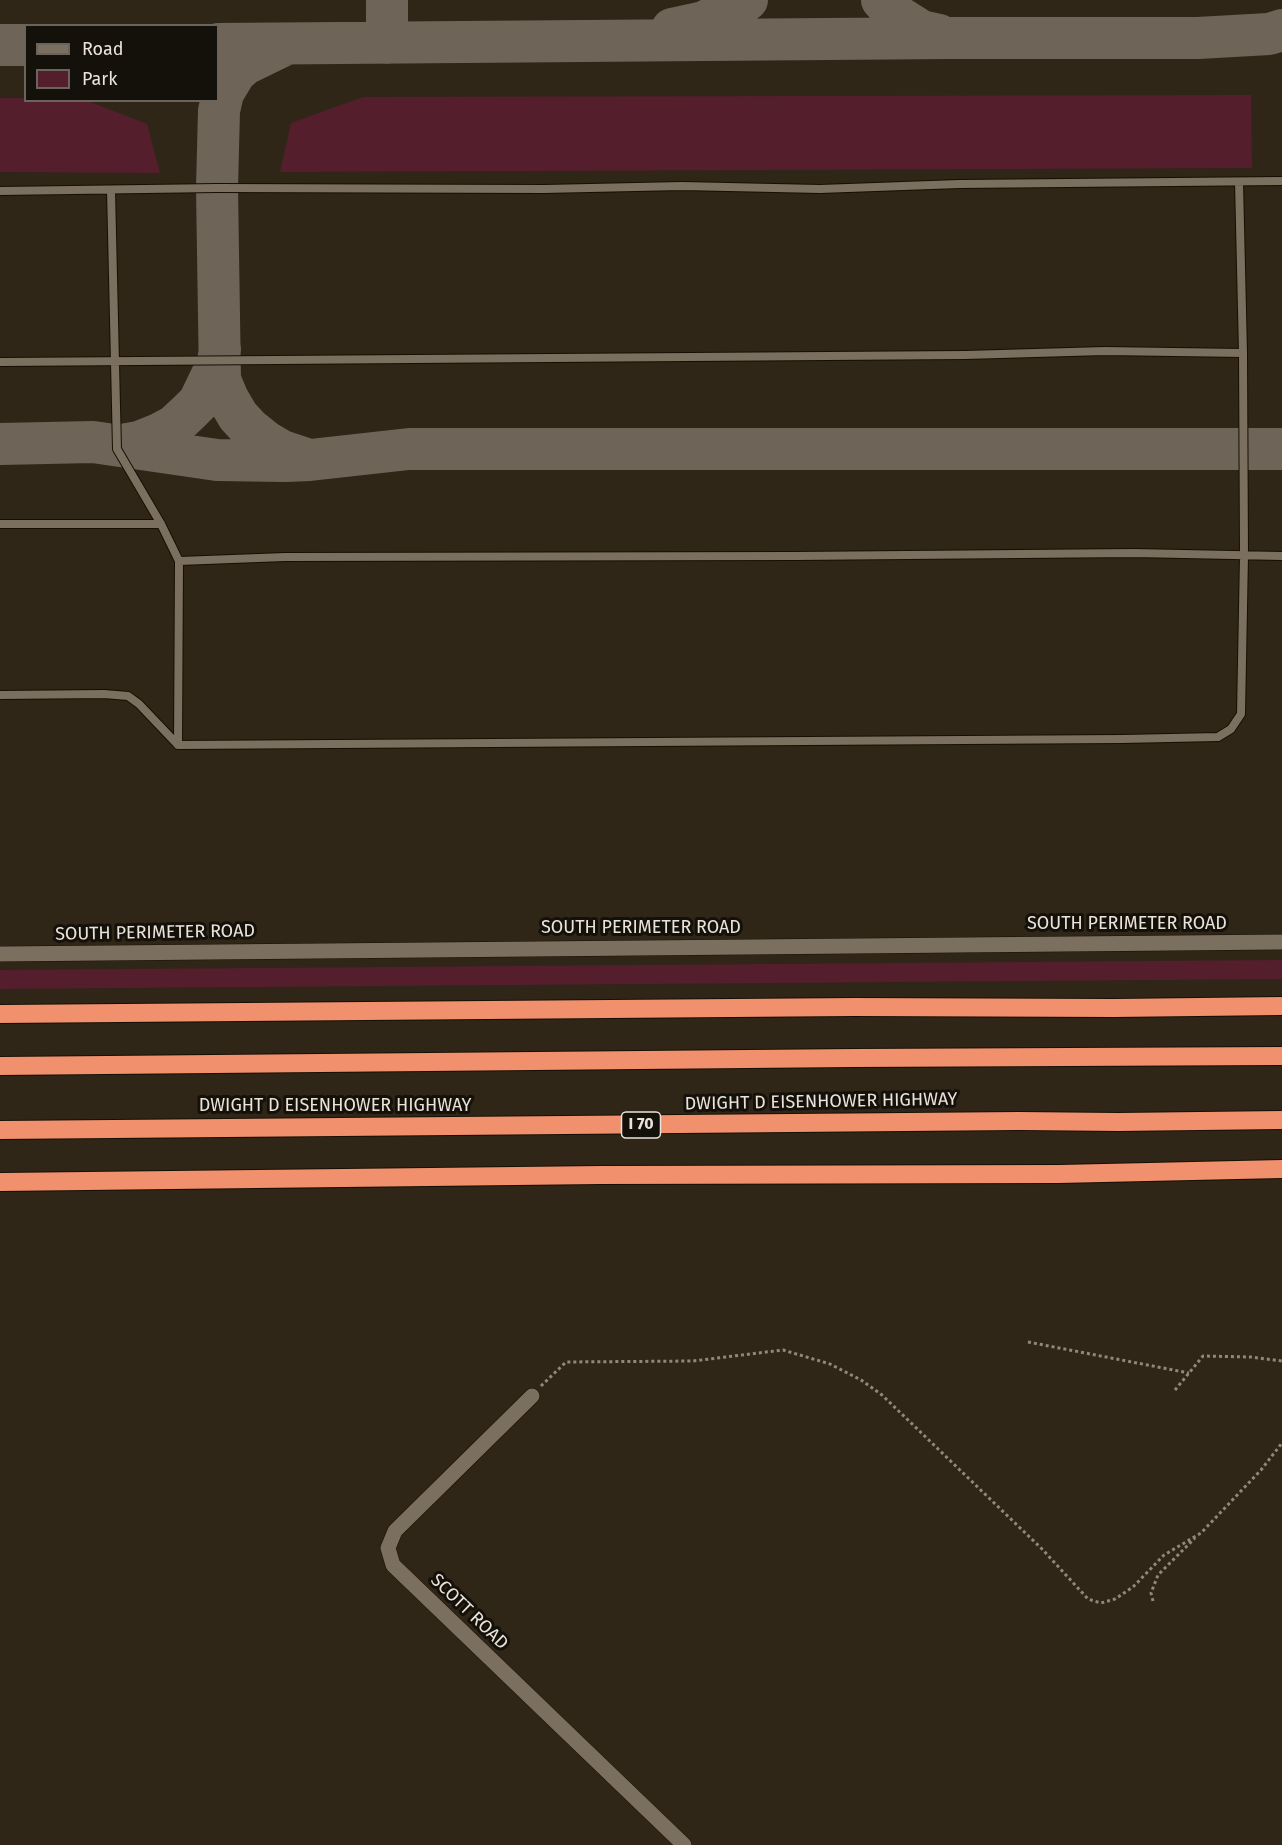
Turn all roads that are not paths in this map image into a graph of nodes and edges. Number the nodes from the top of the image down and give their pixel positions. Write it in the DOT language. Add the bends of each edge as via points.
graph roads {
  1 [pos="1282,181"];
  2 [pos="1239,182"];
  3 [pos="111,190"];
  4 [pos="0,191"];
  5 [pos="1243,353"];
  6 [pos="115,361"];
  7 [pos="0,362"];
  8 [pos="0,524"];
  9 [pos="161,524"];
  10 [pos="1244,556"];
  11 [pos="1282,556"];
  12 [pos="179,561"];
  13 [pos="0,695"];
  14 [pos="178,745"];
  15 [pos="1282,942"];
  16 [pos="0,954"];
  17 [pos="1282,1005"];
  18 [pos="0,1014"];
  19 [pos="1282,1056"];
  20 [pos="0,1066"];
  21 [pos="1282,1120"];
  22 [pos="0,1130"];
  23 [pos="1282,1169"];
  24 [pos="0,1182"];
  25 [pos="532,1396"];
  26 [pos="684,1845"];
  1 -- 2 [label="lane"];
  2 -- 3 [label="lane" via="820,189 682,186"];
  2 -- 5 [label="lane"];
  3 -- 4 [label="lane"];
  3 -- 6 [label="lane"];
  5 -- 6 [label="lane"];
  5 -- 10 [label="lane"];
  6 -- 7 [label="lane"];
  6 -- 9 [label="lane" via="117,449"];
  8 -- 9 [label="lane"];
  9 -- 12 [label="lane"];
  10 -- 11 [label="lane"];
  10 -- 12 [label="lane" via="1123,553 285,557"];
  10 -- 14 [label="lane" via="1241,714 1231,729 1218,736"];
  12 -- 14 [label="lane"];
  13 -- 14 [label="lane" via="128,696"];
  15 -- 16 [label="street, SOUTH PERIMETER ROAD"];
  17 -- 18 [label="highway"];
  19 -- 20 [label="highway"];
  21 -- 22 [label="highway, DWIGHT D EISENHOWER HIGHWAY / I 70"];
  23 -- 24 [label="highway"];
  25 -- 26 [label="street, SCOTT ROAD" via="395,1531 388,1548 393,1565"];
}
